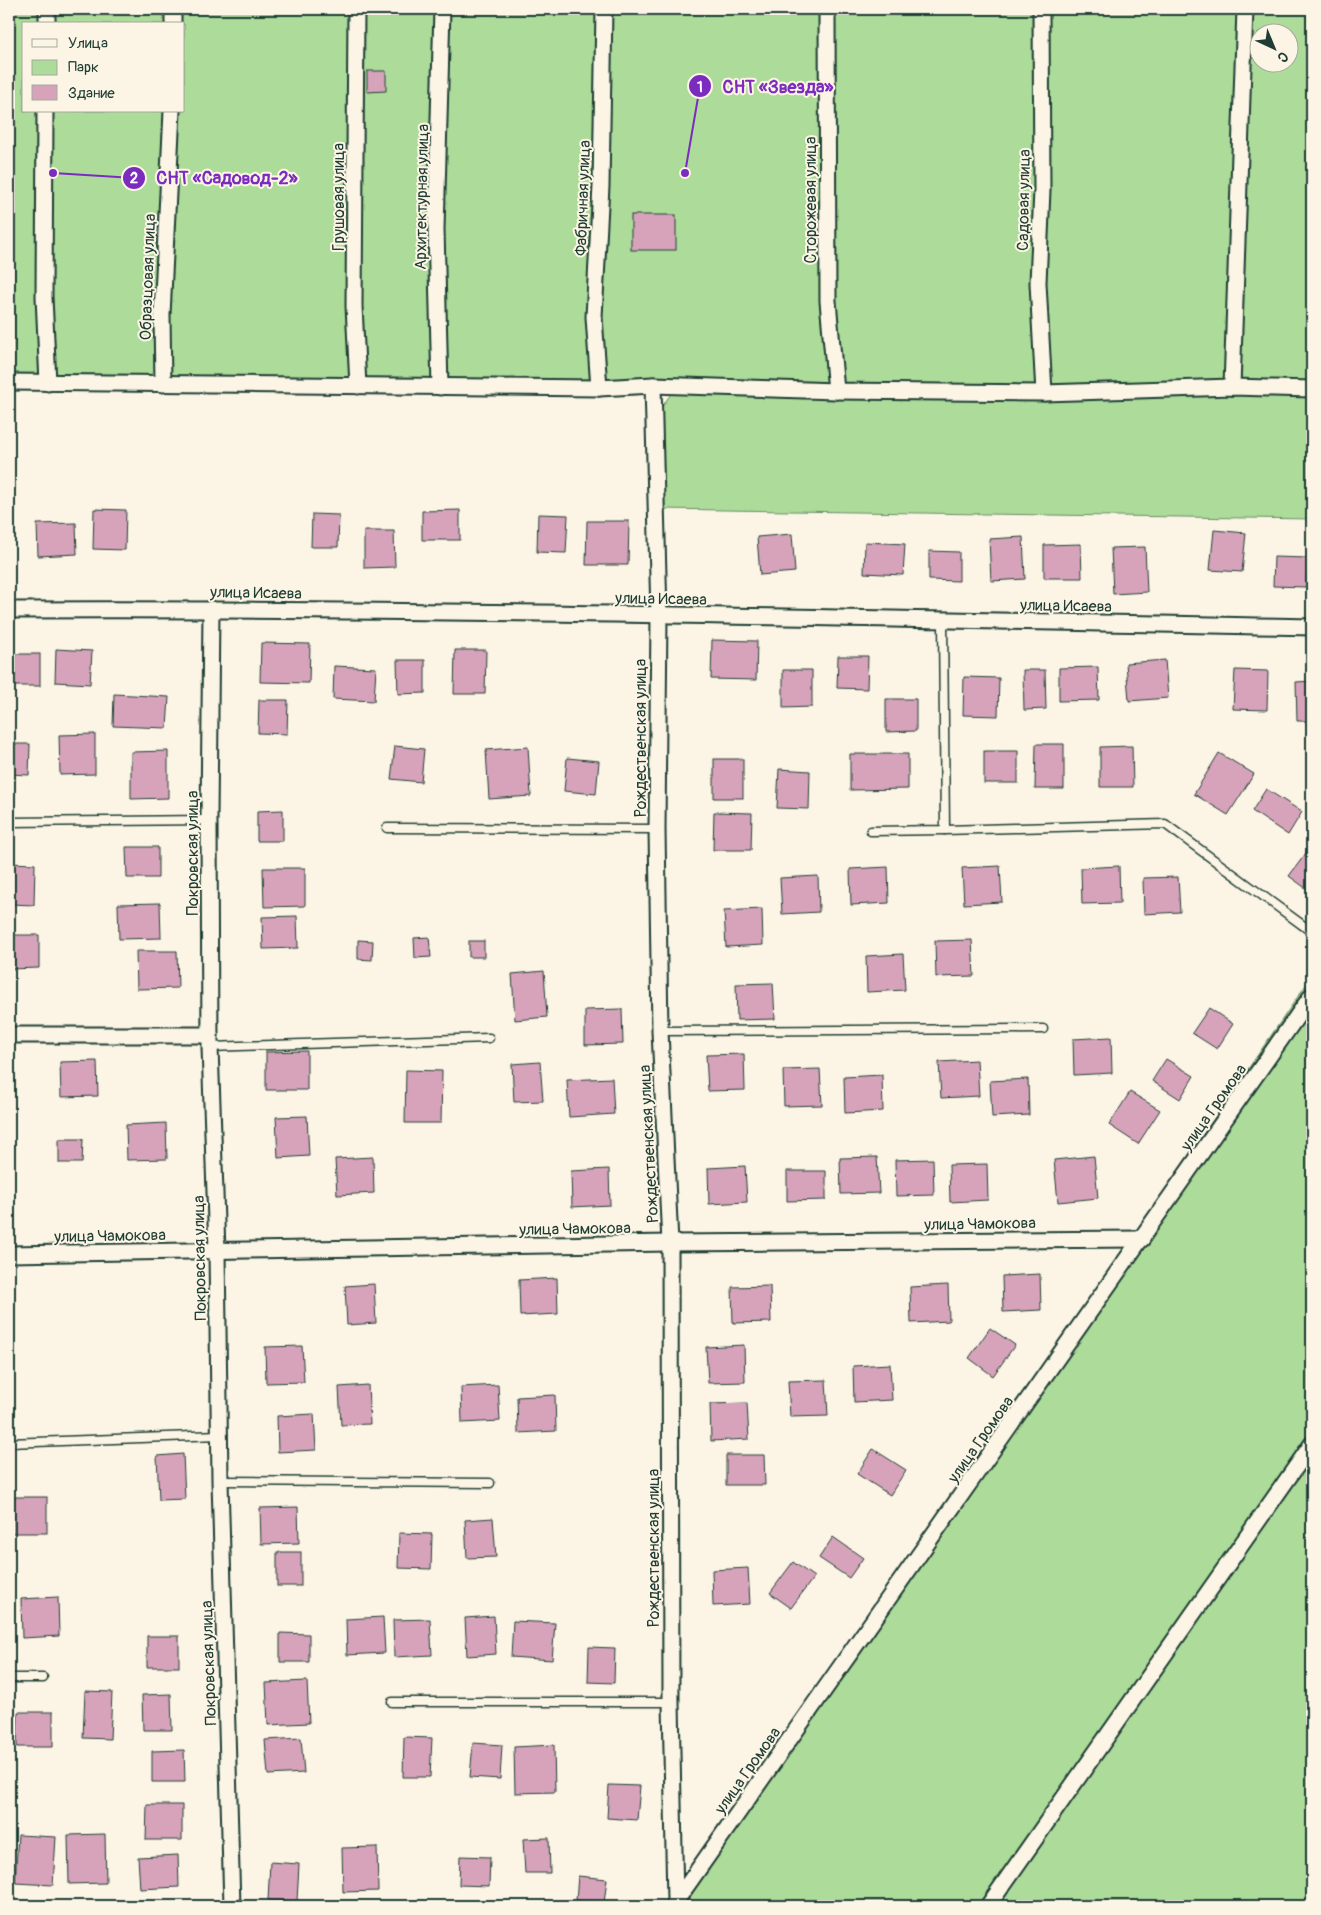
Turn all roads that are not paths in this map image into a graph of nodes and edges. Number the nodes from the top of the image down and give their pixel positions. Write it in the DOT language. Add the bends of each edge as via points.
graph roads {
  1 [pos="47,9"];
  2 [pos="173,9"];
  3 [pos="356,9"];
  4 [pos="442,9"];
  5 [pos="604,9"];
  6 [pos="827,9"];
  7 [pos="1041,9"];
  8 [pos="1245,9"];
  9 [pos="47,22"];
  10 [pos="173,22"];
  11 [pos="45,112"];
  12 [pos="172,112"];
  13 [pos="9,382"];
  14 [pos="48,383"];
  15 [pos="163,384"];
  16 [pos="652,385"];
  17 [pos="358,386"];
  18 [pos="440,387"];
  19 [pos="1232,387"];
  20 [pos="599,388"];
  21 [pos="1312,389"];
  22 [pos="836,391"];
  23 [pos="1044,392"];
  24 [pos="211,609"];
  25 [pos="9,610"];
  26 [pos="659,615"];
  27 [pos="943,620"];
  28 [pos="1312,627"];
  29 [pos="209,820"];
  30 [pos="9,822"];
  31 [pos="388,828"];
  32 [pos="657,829"];
  33 [pos="945,830"];
  34 [pos="871,831"];
  35 [pos="1312,932"];
  36 [pos="1312,995"];
  37 [pos="1043,1029"];
  38 [pos="660,1030"];
  39 [pos="9,1035"];
  40 [pos="489,1038"];
  41 [pos="210,1041"];
  42 [pos="1142,1239"];
  43 [pos="670,1244"];
  44 [pos="217,1251"];
  45 [pos="9,1254"];
  46 [pos="219,1435"];
  47 [pos="9,1443"];
  48 [pos="1312,1444"];
  49 [pos="220,1482"];
  50 [pos="490,1483"];
  51 [pos="9,1678"];
  52 [pos="43,1678"];
  53 [pos="392,1702"];
  54 [pos="671,1702"];
  55 [pos="674,1904"];
  56 [pos="232,1906"];
  57 [pos="988,1906"];
  1 -- 9 [label="street"];
  2 -- 10 [label="street"];
  3 -- 17 [label="street, Грушовая улица" via="354,306"];
  4 -- 18 [label="street, Архитектурная улица" via="436,229"];
  5 -- 20 [label="street, Фабричная улица" via="601,186 594,317"];
  6 -- 22 [label="street, Сторожевая улица" via="828,301"];
  7 -- 23 [label="street, Садовая улица" via="1042,190 1038,283"];
  8 -- 19 [label="street"];
  11 -- 14 [label="street" via="44,298"];
  12 -- 15 [label="street, Образцовая улица" via="162,315"];
  13 -- 14 [label="street"];
  14 -- 15 [label="street"];
  15 -- 17 [label="street"];
  16 -- 20 [label="street"];
  16 -- 22 [label="street"];
  16 -- 26 [label="street, Рождественская улица"];
  17 -- 18 [label="street"];
  18 -- 20 [label="street"];
  19 -- 21 [label="street"];
  19 -- 23 [label="street"];
  22 -- 23 [label="street"];
  24 -- 25 [label="street, улица Исаева"];
  24 -- 26 [label="street, улица Исаева"];
  24 -- 29 [label="street, Покровская улица"];
  26 -- 27 [label="street, улица Исаева"];
  26 -- 32 [label="street, Рождественская улица"];
  27 -- 28 [label="street, улица Исаева"];
  27 -- 33 [label="lane"];
  29 -- 30 [label="lane"];
  29 -- 41 [label="street, Покровская улица"];
  31 -- 32 [label="lane"];
  32 -- 38 [label="street, Рождественская улица"];
  33 -- 34 [label="lane"];
  33 -- 35 [label="lane" via="1165,824"];
  36 -- 42 [label="street, улица Громова"];
  37 -- 38 [label="lane"];
  38 -- 43 [label="street, Рождественская улица"];
  39 -- 41 [label="street"];
  40 -- 41 [label="lane"];
  41 -- 44 [label="street, Покровская улица"];
  42 -- 43 [label="street, улица Чамокова"];
  42 -- 55 [label="street, улица Громова"];
  43 -- 44 [label="street, улица Чамокова"];
  43 -- 54 [label="street, Рождественская улица"];
  44 -- 45 [label="street, улица Чамокова"];
  44 -- 46 [label="street, Покровская улица"];
  46 -- 47 [label="lane"];
  46 -- 49 [label="street, Покровская улица"];
  48 -- 57 [label="street"];
  49 -- 50 [label="lane"];
  49 -- 56 [label="street, Покровская улица"];
  51 -- 52 [label="lane"];
  53 -- 54 [label="lane"];
  54 -- 55 [label="street, Рождественская улица"];
}
